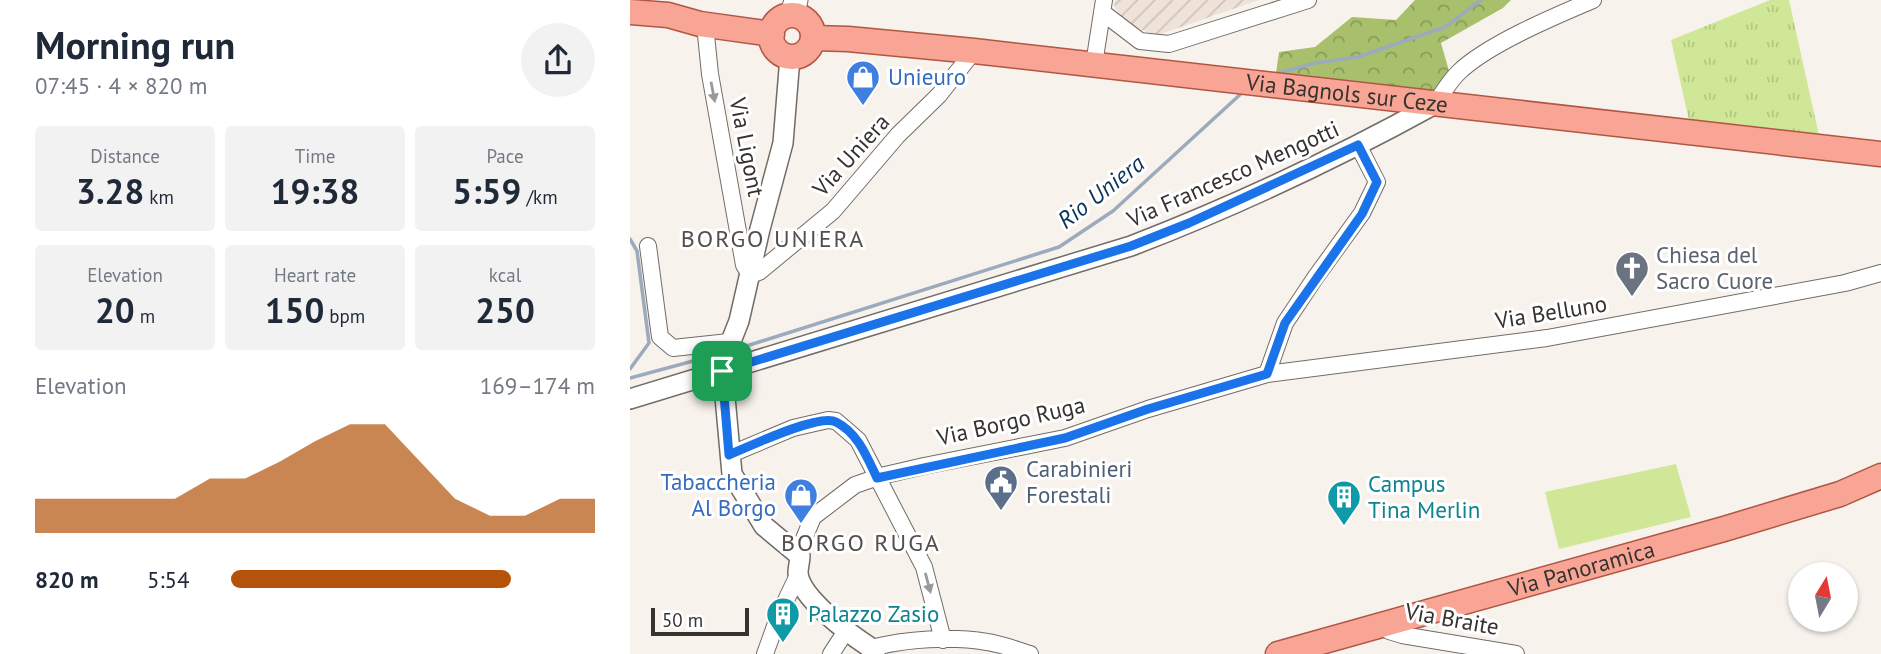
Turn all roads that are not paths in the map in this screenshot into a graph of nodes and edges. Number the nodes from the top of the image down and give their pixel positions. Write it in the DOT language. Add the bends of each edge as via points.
graph roads {
  1 [pos="1308,0"];
  2 [pos="1593,0"];
  3 [pos="1103,6"];
  4 [pos="668,8"];
  5 [pos="794,8"];
  6 [pos="630,12"];
  7 [pos="705,24"];
  8 [pos="772,34"];
  9 [pos="813,38"];
  10 [pos="974,51"];
  11 [pos="790,57"];
  12 [pos="1094,64"];
  13 [pos="1435,104"];
  14 [pos="1358,145"];
  15 [pos="1881,154"];
  16 [pos="648,246"];
  17 [pos="1881,273"];
  18 [pos="750,275"];
  19 [pos="729,342"];
  20 [pos="722,367"];
  21 [pos="1267,374"];
  22 [pos="630,399"];
  23 [pos="729,455"];
  24 [pos="1881,477"];
  25 [pos="877,478"];
  26 [pos="799,565"];
  27 [pos="1382,625"];
  28 [pos="846,631"];
  29 [pos="943,640"];
  30 [pos="878,651"];
  31 [pos="765,654"];
  32 [pos="831,654"];
  33 [pos="1030,654"];
  34 [pos="1278,654"];
  35 [pos="1516,654"];
  1 -- 3 [label="street" via="1169,44 1140,41"];
  2 -- 13 [label="street" via="1472,61"];
  3 -- 12 [label="street"];
  4 -- 6 [label="main road"];
  4 -- 7 [label="main road"];
  5 -- 8 [label="main road" via="776,23"];
  5 -- 9 [label="main road" via="813,30"];
  7 -- 8 [label="main road"];
  7 -- 18 [label="street, Via Ligont, one-way" via="744,265"];
  8 -- 11 [label="main road" via="774,46"];
  9 -- 10 [label="main road, Via Bagnols sur Ceze"];
  9 -- 11 [label="main road" via="808,50"];
  10 -- 12 [label="main road, Via Bagnols sur Ceze"];
  10 -- 18 [label="street, Via Uniera" via="833,211"];
  11 -- 18 [label="street" via="783,143"];
  12 -- 13 [label="main road, Via Bagnols sur Ceze"];
  13 -- 14 [label="street, Via Francesco Mengotti"];
  13 -- 15 [label="main road, Via Bagnols sur Ceze"];
  14 -- 20 [label="street, Via Francesco Mengotti" via="1131,246"];
  14 -- 21 [label="street" via="1377,182 1362,214 1285,323"];
  16 -- 19 [label="street" via="660,337 673,348"];
  17 -- 21 [label="street, Via Belluno" via="1547,338"];
  18 -- 19 [label="street"];
  19 -- 20 [label="street"];
  20 -- 22 [label="street, Via Francesco Mengotti"];
  20 -- 23 [label="street"];
  21 -- 25 [label="street, Via Borgo Ruga" via="1065,438"];
  23 -- 25 [label="street" via="793,428 828,419 859,440"];
  23 -- 26 [label="street" via="732,474 751,508"];
  24 -- 27 [label="main road, Via Panoramica" via="1724,529"];
  25 -- 26 [label="street, Via Borgo Ruga" via="855,485 813,517"];
  25 -- 29 [label="street, one-way" via="924,567"];
  26 -- 28 [label="street" via="811,597"];
  26 -- 31 [label="street, Via Borgo Ruga"];
  27 -- 34 [label="main road, Via Panoramica"];
  27 -- 35 [label="street, Via Braite" via="1402,635"];
  28 -- 30 [label="street"];
  28 -- 32 [label="street"];
  29 -- 30 [label="street"];
  29 -- 33 [label="street" via="989,642"];
}
